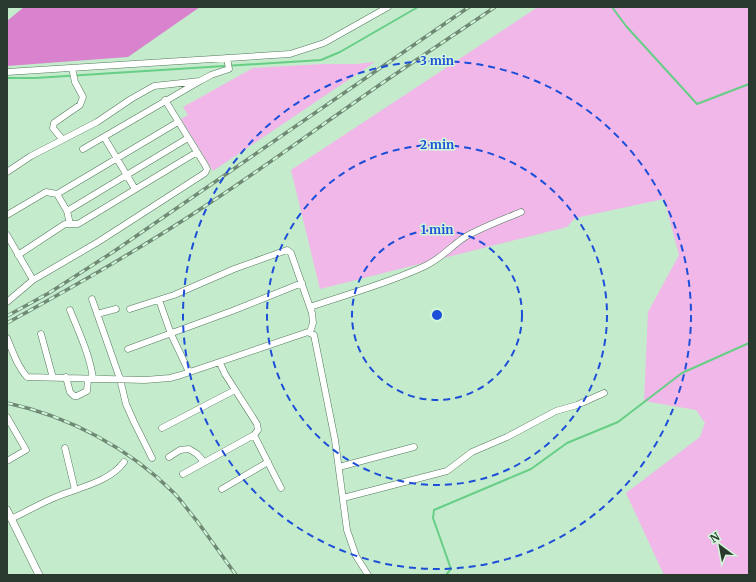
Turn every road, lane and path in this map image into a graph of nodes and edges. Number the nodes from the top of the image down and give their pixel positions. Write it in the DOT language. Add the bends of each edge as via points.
graph roads {
  1 [pos="388,7"];
  2 [pos="227,58"];
  3 [pos="72,68"];
  4 [pos="7,72"];
  5 [pos="200,81"];
  6 [pos="165,100"];
  7 [pos="178,122"];
  8 [pos="104,137"];
  9 [pos="188,138"];
  10 [pos="62,139"];
  11 [pos="83,149"];
  12 [pos="197,152"];
  13 [pos="117,158"];
  14 [pos="7,172"];
  15 [pos="127,175"];
  16 [pos="136,189"];
  17 [pos="57,194"];
  18 [pos="67,211"];
  19 [pos="521,212"];
  20 [pos="7,216"];
  21 [pos="70,224"];
  22 [pos="7,235"];
  23 [pos="18,256"];
  24 [pos="33,280"];
  25 [pos="302,283"];
  26 [pos="92,299"];
  27 [pos="159,300"];
  28 [pos="7,302"];
  29 [pos="310,307"];
  30 [pos="116,309"];
  31 [pos="70,310"];
  32 [pos="130,310"];
  33 [pos="97,314"];
  34 [pos="310,332"];
  35 [pos="41,334"];
  36 [pos="171,334"];
  37 [pos="7,338"];
  38 [pos="128,348"];
  39 [pos="220,363"];
  40 [pos="189,372"];
  41 [pos="66,377"];
  42 [pos="53,378"];
  43 [pos="90,379"];
  44 [pos="120,379"];
  45 [pos="235,390"];
  46 [pos="604,393"];
  47 [pos="7,417"];
  48 [pos="162,428"];
  49 [pos="254,435"];
  50 [pos="414,447"];
  51 [pos="65,448"];
  52 [pos="169,457"];
  53 [pos="152,458"];
  54 [pos="7,461"];
  55 [pos="124,462"];
  56 [pos="204,462"];
  57 [pos="268,462"];
  58 [pos="339,467"];
  59 [pos="183,474"];
  60 [pos="282,488"];
  61 [pos="222,489"];
  62 [pos="75,490"];
  63 [pos="343,498"];
  64 [pos="7,510"];
  65 [pos="11,519"];
  66 [pos="38,575"];
  67 [pos="368,575"];
  1 -- 2 [label="street" via="324,43 290,54"];
  2 -- 3 [label="street"];
  2 -- 5 [label="street" via="229,68"];
  3 -- 4 [label="street"];
  3 -- 10 [label="street" via="74,80 82,94 82,102 54,123 53,128"];
  5 -- 6 [label="street"];
  5 -- 10 [label="street" via="154,86 97,122"];
  6 -- 7 [label="street"];
  6 -- 8 [label="street"];
  7 -- 9 [label="street"];
  7 -- 13 [label="street"];
  8 -- 11 [label="street"];
  8 -- 13 [label="street"];
  9 -- 12 [label="street"];
  9 -- 15 [label="street"];
  10 -- 14 [label="street"];
  12 -- 16 [label="street"];
  12 -- 24 [label="street" via="207,169 205,173 108,236"];
  13 -- 15 [label="street"];
  13 -- 17 [label="street"];
  15 -- 16 [label="street"];
  15 -- 18 [label="street"];
  16 -- 21 [label="street" via="78,224"];
  17 -- 18 [label="street"];
  17 -- 20 [label="street" via="46,192"];
  18 -- 21 [label="street"];
  19 -- 29 [label="street" via="480,229 424,266"];
  21 -- 23 [label="street" via="65,224"];
  22 -- 23 [label="street"];
  23 -- 24 [label="street"];
  24 -- 28 [label="street"];
  25 -- 27 [label="street" via="290,251 284,250"];
  25 -- 29 [label="street"];
  25 -- 36 [label="street"];
  26 -- 33 [label="street"];
  27 -- 32 [label="street"];
  27 -- 36 [label="street"];
  29 -- 34 [label="street" via="313,324"];
  30 -- 33 [label="street"];
  31 -- 43 [label="street" via="87,351"];
  33 -- 44 [label="street"];
  34 -- 39 [label="street"];
  34 -- 58 [label="street" via="314,335"];
  35 -- 42 [label="street"];
  36 -- 38 [label="street"];
  36 -- 40 [label="street"];
  37 -- 42 [label="street" via="28,377"];
  39 -- 40 [label="street"];
  39 -- 45 [label="street"];
  40 -- 44 [label="street" via="170,378"];
  41 -- 42 [label="street"];
  41 -- 43 [label="street"];
  41 -- 43 [label="street" via="70,392 74,396 87,391"];
  43 -- 44 [label="street"];
  44 -- 53 [label="street" via="126,404"];
  45 -- 48 [label="street"];
  45 -- 49 [label="street" via="257,424 258,430"];
  46 -- 63 [label="street" via="556,411 472,452 447,471"];
  47 -- 54 [label="street" via="26,450"];
  49 -- 56 [label="street"];
  49 -- 57 [label="street"];
  50 -- 58 [label="street"];
  51 -- 62 [label="street"];
  52 -- 56 [label="street" via="180,450 189,449"];
  55 -- 62 [label="street" via="114,472"];
  56 -- 59 [label="street"];
  57 -- 60 [label="street"];
  57 -- 61 [label="street"];
  58 -- 63 [label="street"];
  62 -- 65 [label="street"];
  63 -- 67 [label="street" via="347,530 356,556"];
  64 -- 65 [label="street"];
  65 -- 66 [label="street"];
}
